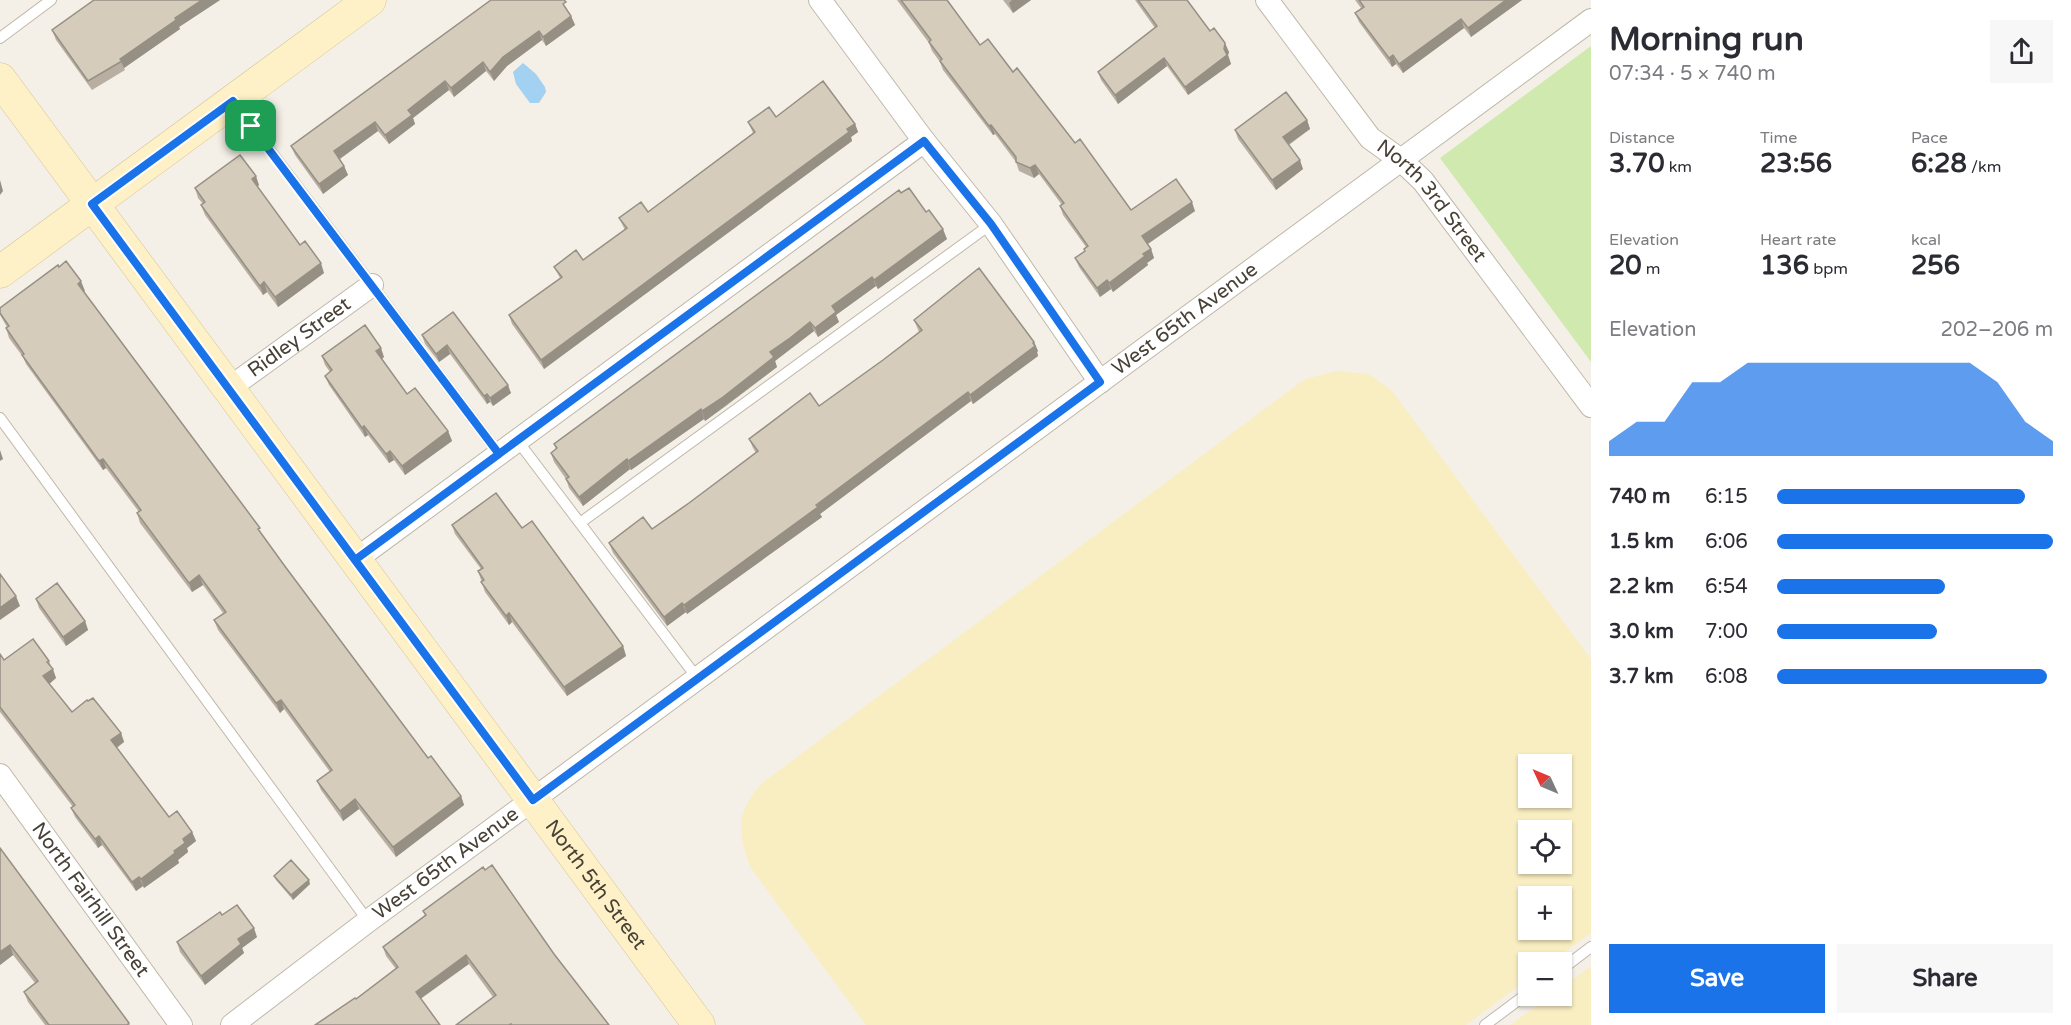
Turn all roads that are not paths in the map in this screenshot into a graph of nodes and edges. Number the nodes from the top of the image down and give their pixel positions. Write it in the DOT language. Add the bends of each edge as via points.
graph roads {
  1 [pos="51,0"];
  2 [pos="370,0"];
  3 [pos="820,0"];
  4 [pos="1267,0"];
  5 [pos="1591,20"];
  6 [pos="0,38"];
  7 [pos="0,79"];
  8 [pos="233,101"];
  9 [pos="924,141"];
  10 [pos="1402,161"];
  11 [pos="92,204"];
  12 [pos="991,224"];
  13 [pos="0,272"];
  14 [pos="372,285"];
  15 [pos="1100,382"];
  16 [pos="228,389"];
  17 [pos="1591,406"];
  18 [pos="0,417"];
  19 [pos="508,447"];
  20 [pos="580,523"];
  21 [pos="355,560"];
  22 [pos="698,680"];
  23 [pos="0,775"];
  24 [pos="533,800"];
  25 [pos="368,921"];
  26 [pos="1591,947"];
  27 [pos="1572,961"];
  28 [pos="1518,1000"];
  29 [pos="181,1025"];
  30 [pos="232,1025"];
  31 [pos="699,1025"];
  32 [pos="1485,1025"];
  1 -- 6 [label="lane"];
  2 -- 8 [label="street"];
  3 -- 9 [label="street"];
  4 -- 10 [label="street, North 3rd Street" via="1370,138"];
  5 -- 10 [label="street, West 65th Avenue"];
  7 -- 11 [label="street, North 5th Street"];
  8 -- 11 [label="street"];
  8 -- 14 [label="lane"];
  9 -- 12 [label="street"];
  9 -- 19 [label="street"];
  10 -- 15 [label="street, West 65th Avenue"];
  10 -- 17 [label="street, North 3rd Street" via="1423,181"];
  11 -- 13 [label="street"];
  11 -- 16 [label="street, North 5th Street"];
  12 -- 15 [label="street"];
  12 -- 20 [label="lane"];
  14 -- 16 [label="street, Ridley Street"];
  14 -- 19 [label="lane"];
  15 -- 22 [label="street, West 65th Avenue"];
  16 -- 21 [label="street, North 5th Street"];
  18 -- 25 [label="lane"];
  19 -- 20 [label="lane"];
  19 -- 21 [label="street"];
  20 -- 22 [label="lane"];
  21 -- 24 [label="street, North 5th Street"];
  22 -- 24 [label="street, West 65th Avenue"];
  23 -- 29 [label="street, North Fairhill Street"];
  24 -- 25 [label="street, West 65th Avenue"];
  24 -- 31 [label="street, North 5th Street"];
  25 -- 30 [label="street, West 65th Avenue"];
  26 -- 27 [label="lane"];
  28 -- 32 [label="lane"];
}
